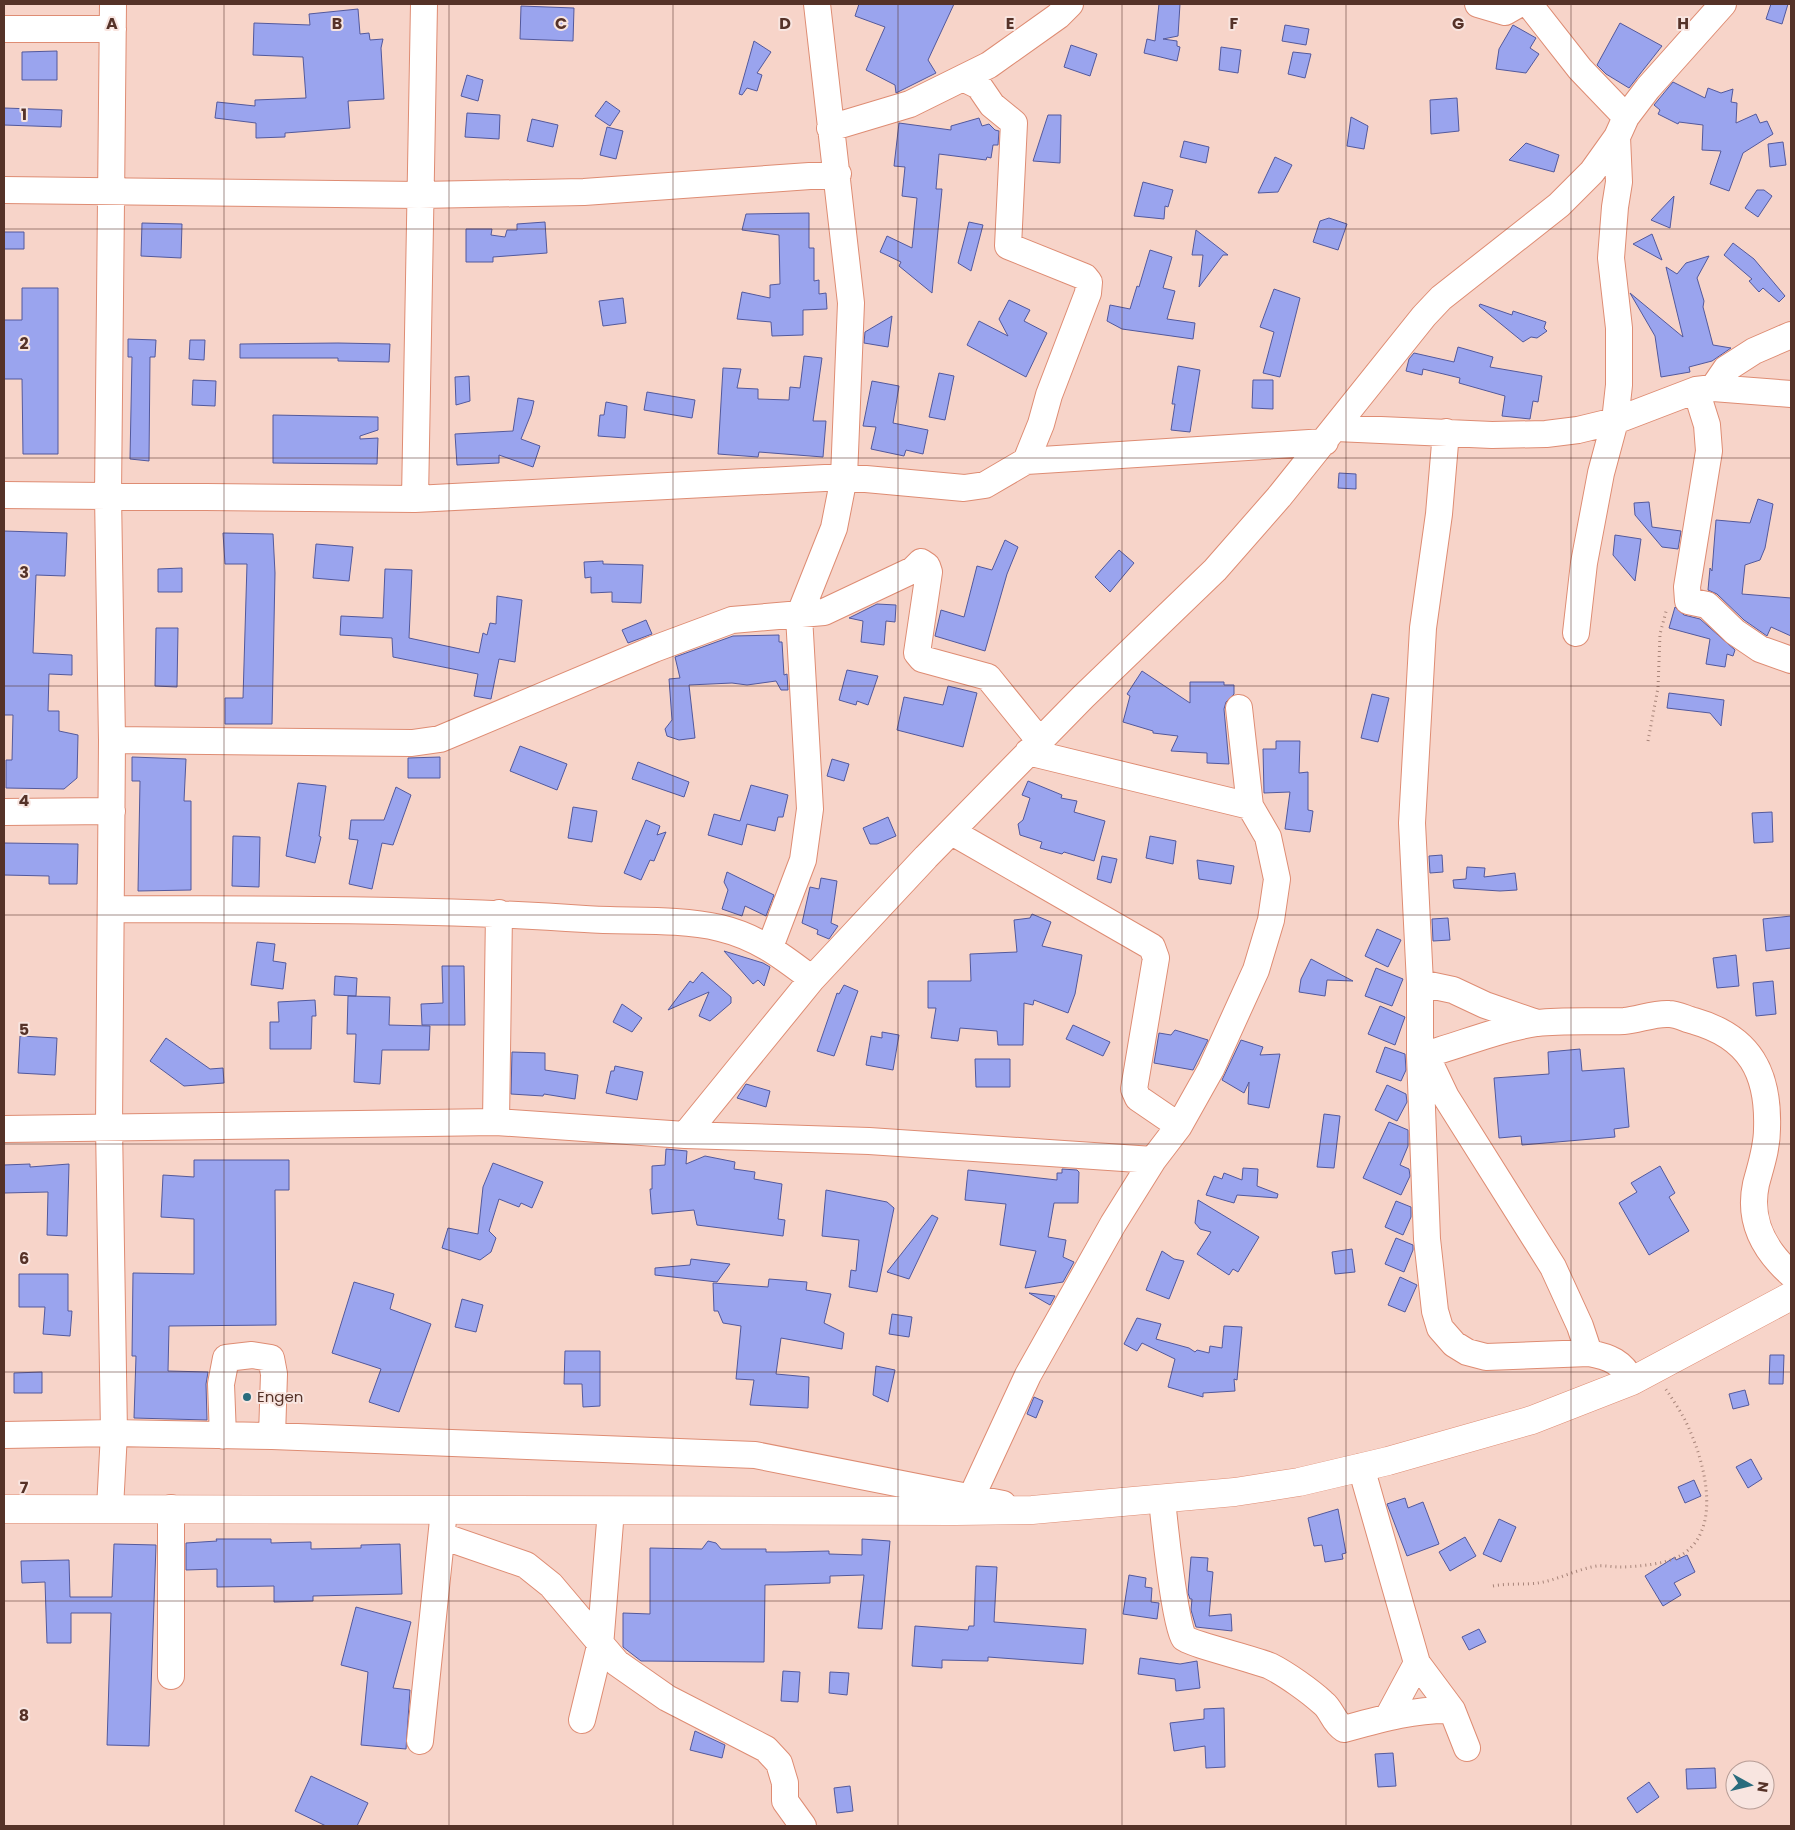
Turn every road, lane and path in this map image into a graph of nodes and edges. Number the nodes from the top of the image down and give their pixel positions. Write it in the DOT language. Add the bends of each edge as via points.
graph roads {
  1 [pos="424,4"];
  2 [pos="817,4"];
  3 [pos="1070,4"];
  4 [pos="1478,4"];
  5 [pos="1519,4"];
  6 [pos="1529,4"];
  7 [pos="1723,4"];
  8 [pos="113,16"];
  9 [pos="4,30"];
  10 [pos="963,78"];
  11 [pos="1622,127"];
  12 [pos="830,128"];
  13 [pos="838,174"];
  14 [pos="4,190"];
  15 [pos="110,193"];
  16 [pos="419,195"];
  17 [pos="1791,335"];
  18 [pos="1705,389"];
  19 [pos="1791,394"];
  20 [pos="1615,421"];
  21 [pos="1446,432"];
  22 [pos="1330,435"];
  23 [pos="1026,461"];
  24 [pos="844,477"];
  25 [pos="4,495"];
  26 [pos="108,495"];
  27 [pos="415,499"];
  28 [pos="1688,601"];
  29 [pos="799,616"];
  30 [pos="1576,634"];
  31 [pos="1791,660"];
  32 [pos="1239,708"];
  33 [pos="112,740"];
  34 [pos="1648,741"];
  35 [pos="1034,746"];
  36 [pos="1250,806"];
  37 [pos="112,810"];
  38 [pos="4,812"];
  39 [pos="952,832"];
  40 [pos="112,909"];
  41 [pos="499,913"];
  42 [pos="770,947"];
  43 [pos="812,979"];
  44 [pos="1420,983"];
  45 [pos="1537,1023"];
  46 [pos="1423,1056"];
  47 [pos="496,1122"];
  48 [pos="109,1126"];
  49 [pos="1178,1126"];
  50 [pos="4,1129"];
  51 [pos="685,1135"];
  52 [pos="1153,1160"];
  53 [pos="1791,1274"];
  54 [pos="1791,1296"];
  55 [pos="1589,1353"];
  56 [pos="1643,1376"];
  57 [pos="114,1433"];
  58 [pos="4,1435"];
  59 [pos="223,1436"];
  60 [pos="272,1436"];
  61 [pos="1361,1467"];
  62 [pos="971,1498"];
  63 [pos="1162,1499"];
  64 [pos="110,1508"];
  65 [pos="171,1508"];
  66 [pos="4,1509"];
  67 [pos="611,1510"];
  68 [pos="1032,1510"];
  69 [pos="443,1523"];
  70 [pos="1493,1586"];
  71 [pos="600,1646"];
  72 [pos="1417,1663"];
  73 [pos="171,1676"];
  74 [pos="1452,1710"];
  75 [pos="1388,1717"];
  76 [pos="582,1720"];
  77 [pos="420,1740"];
  78 [pos="1467,1748"];
  79 [pos="803,1826"];
  1 -- 16 [label="street"];
  2 -- 12 [label="street"];
  3 -- 10 [label="street" via="989,65"];
  4 -- 5 [label="street" via="1505,12"];
  6 -- 11 [label="street"];
  7 -- 11 [label="street" via="1648,88"];
  8 -- 9 [label="street"];
  8 -- 15 [label="street"];
  10 -- 12 [label="street" via="910,104"];
  10 -- 23 [label="street" via="979,86 992,106 1014,123 1008,246 1085,277 1089,282 1088,293"];
  11 -- 20 [label="street" via="1620,182 1611,258 1619,328"];
  11 -- 22 [label="street" via="1592,172 1559,205 1441,298"];
  12 -- 13 [label="street"];
  13 -- 16 [label="street" via="584,192"];
  13 -- 24 [label="street" via="851,303"];
  14 -- 15 [label="street"];
  15 -- 16 [label="street"];
  15 -- 26 [label="street"];
  16 -- 27 [label="street"];
  17 -- 18 [label="street" via="1754,350 1726,369"];
  18 -- 19 [label="street"];
  18 -- 20 [label="street"];
  18 -- 28 [label="street" via="1709,450 1687,587"];
  20 -- 21 [label="street" via="1546,434"];
  20 -- 30 [label="street" via="1600,473 1584,563"];
  21 -- 22 [label="street"];
  21 -- 44 [label="street" via="1439,514 1423,628 1416,728 1412,823"];
  22 -- 23 [label="street"];
  22 -- 35 [label="street" via="1214,570"];
  23 -- 24 [label="street" via="985,485 964,488"];
  24 -- 27 [label="street"];
  24 -- 29 [label="street" via="834,528"];
  25 -- 26 [label="street"];
  26 -- 27 [label="street"];
  26 -- 33 [label="street"];
  28 -- 31 [label="street" via="1707,605 1735,632 1760,649"];
  28 -- 34 [label="path" via="1675,598 1668,606 1660,634 1658,688"];
  29 -- 33 [label="street" via="732,620 654,649 440,739 412,743"];
  29 -- 35 [label="street" via="824,612 913,570 921,562 929,572 917,653 922,659 988,677"];
  29 -- 42 [label="street" via="810,810 802,860"];
  32 -- 36 [label="street"];
  33 -- 37 [label="street"];
  35 -- 36 [label="street"];
  35 -- 39 [label="street"];
  36 -- 49 [label="street" via="1268,837 1274,861 1277,879 1271,920 1256,970 1233,1025"];
  37 -- 38 [label="street"];
  37 -- 40 [label="street"];
  39 -- 43 [label="street"];
  39 -- 49 [label="street" via="1152,947 1156,958 1134,1088 1138,1098"];
  40 -- 41 [label="street"];
  40 -- 48 [label="street"];
  41 -- 42 [label="street" via="720,928"];
  41 -- 47 [label="street"];
  42 -- 43 [label="street"];
  43 -- 51 [label="street"];
  44 -- 45 [label="street" via="1453,990"];
  44 -- 46 [label="street"];
  45 -- 46 [label="street" via="1484,1035"];
  45 -- 53 [label="street" via="1631,1020 1668,1014 1706,1024 1734,1039 1752,1056 1760,1072 1767,1105 1766,1141 1755,1200 1758,1232 1769,1252"];
  46 -- 55 [label="street" via="1553,1267"];
  46 -- 55 [label="street" via="1429,1259 1434,1310 1440,1328 1454,1344 1467,1352 1486,1357"];
  47 -- 48 [label="street"];
  47 -- 51 [label="street"];
  48 -- 50 [label="street" via="58,1130"];
  48 -- 57 [label="street"];
  49 -- 52 [label="street"];
  51 -- 52 [label="street" via="869,1141"];
  52 -- 62 [label="street" via="1028,1375"];
  54 -- 56 [label="highway"];
  55 -- 56 [label="street" via="1605,1356"];
  56 -- 61 [label="highway" via="1532,1420"];
  56 -- 70 [label="path" via="1685,1419 1702,1462 1706,1514 1701,1536 1688,1552 1665,1562 1597,1566 1538,1584"];
  57 -- 58 [label="street"];
  57 -- 59 [label="street"];
  57 -- 64 [label="street"];
  59 -- 60 [label="street"];
  59 -- 60 [label="street" via="221,1384 226,1358 252,1355 271,1358 274,1374"];
  60 -- 62 [label="street" via="755,1455"];
  61 -- 63 [label="highway" via="1299,1482"];
  61 -- 72 [label="street"];
  62 -- 68 [label="street"];
  63 -- 68 [label="highway"];
  63 -- 75 [label="street" via="1176,1607 1182,1636 1186,1640 1270,1666 1325,1704 1335,1724 1344,1729"];
  64 -- 65 [label="highway"];
  64 -- 66 [label="highway"];
  65 -- 69 [label="highway"];
  65 -- 73 [label="street"];
  67 -- 68 [label="highway"];
  67 -- 69 [label="highway"];
  67 -- 71 [label="street"];
  69 -- 71 [label="street" via="526,1565 551,1585"];
  69 -- 77 [label="street"];
  71 -- 76 [label="street"];
  71 -- 79 [label="street" via="617,1663 667,1698 766,1750 779,1764 785,1801"];
  72 -- 74 [label="street"];
  72 -- 75 [label="street"];
  74 -- 75 [label="street" via="1426,1709"];
  74 -- 78 [label="street"];
}
